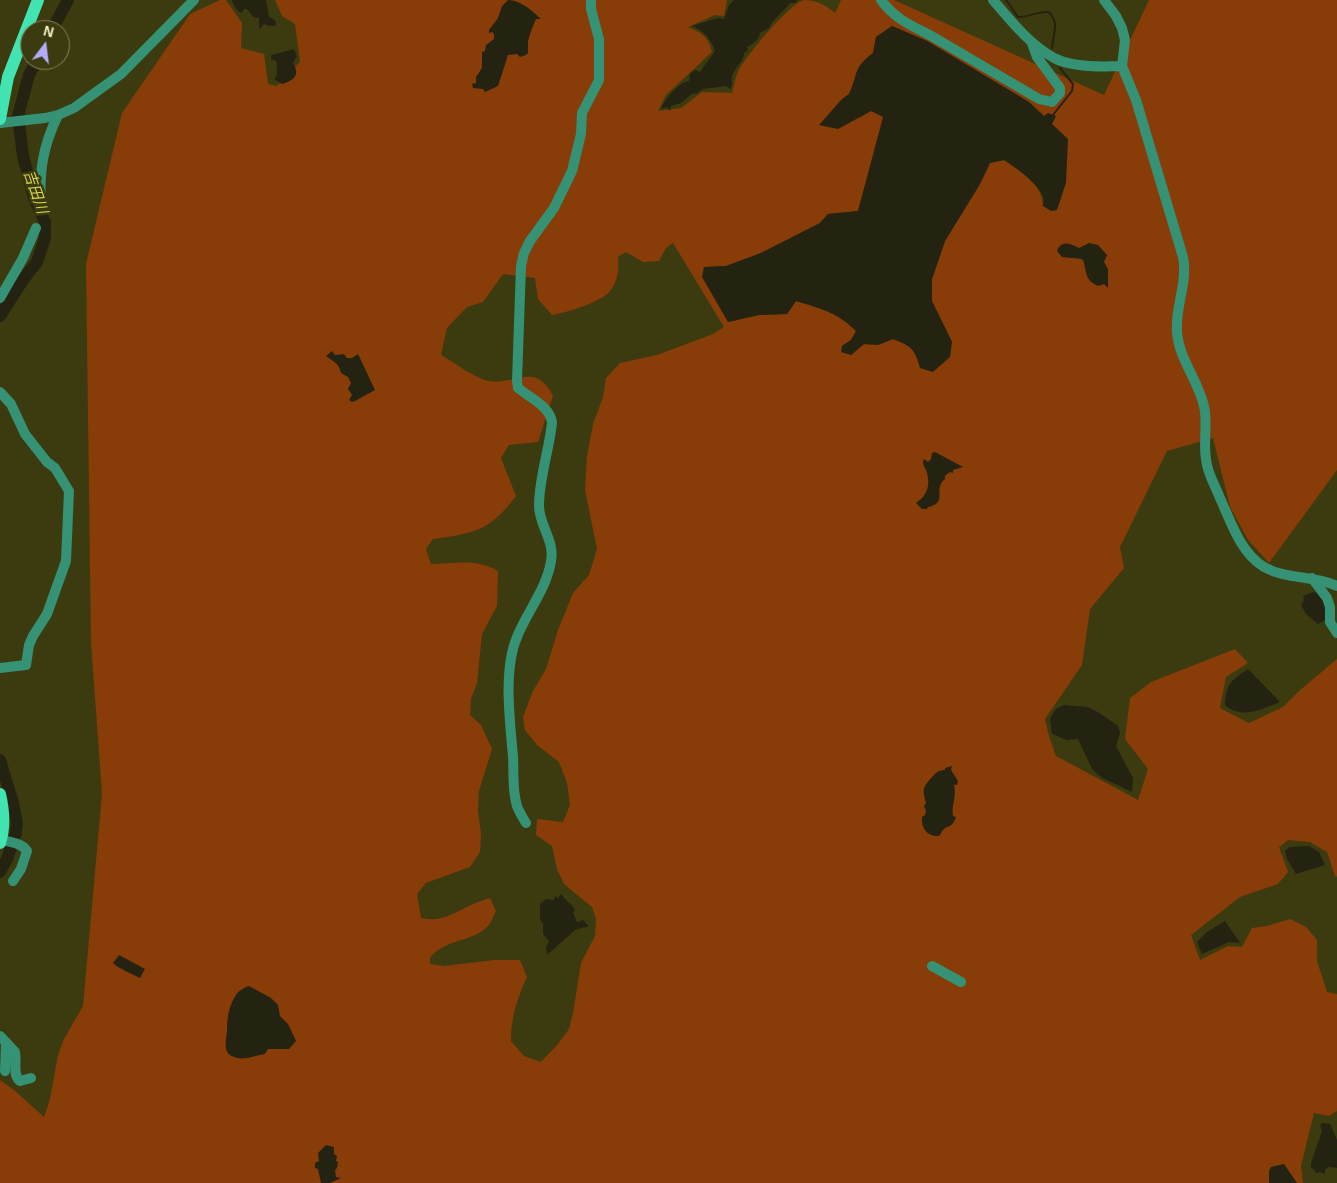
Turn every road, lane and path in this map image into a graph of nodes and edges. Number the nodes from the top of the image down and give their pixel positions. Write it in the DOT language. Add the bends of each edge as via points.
graph roads {
  1 [pos="194,0"];
  2 [pos="591,0"];
  3 [pos="881,0"];
  4 [pos="993,0"];
  5 [pos="1104,0"];
  6 [pos="35,1"];
  7 [pos="1032,43"];
  8 [pos="1122,66"];
  9 [pos="58,115"];
  10 [pos="0,119"];
  11 [pos="0,123"];
  12 [pos="41,204"];
  13 [pos="36,228"];
  14 [pos="0,298"];
  15 [pos="0,392"];
  16 [pos="1312,578"];
  17 [pos="1337,586"];
  18 [pos="1337,633"];
  19 [pos="0,668"];
  20 [pos="0,794"];
  21 [pos="526,823"];
  22 [pos="3,842"];
  23 [pos="13,881"];
  24 [pos="932,966"];
  25 [pos="961,982"];
  26 [pos="3,1040"];
  27 [pos="6,1071"];
  28 [pos="31,1078"];
  1 -- 9 [label="street" via="121,74 74,108"];
  2 -- 21 [label="street" via="599,39 599,80 582,113 581,134 572,172 554,208 524,253 521,266 518,388 546,408 552,417 539,507 552,560 548,576 516,638 509,663 514,792"];
  3 -- 7 [label="street" via="901,21 924,31 1039,99 1052,102 1060,88 1037,57"];
  4 -- 7 [label="street"];
  5 -- 8 [label="street" via="1116,16 1125,40"];
  6 -- 10 [label="main road" via="8,76"];
  7 -- 8 [label="street" via="1056,59 1078,64"];
  8 -- 16 [label="street" via="1136,100 1183,257 1185,270 1177,333 1180,349 1204,407 1208,471 1238,538 1254,559 1278,573"];
  9 -- 11 [label="street"];
  9 -- 12 [label="street" via="40,168"];
  13 -- 14 [label="street"];
  15 -- 19 [label="street" via="11,404 25,434 55,468 69,491 66,561 47,614 29,645 26,665"];
  16 -- 17 [label="street"];
  16 -- 18 [label="street" via="1327,598 1330,622"];
  20 -- 22 [label="main road"];
  22 -- 23 [label="street" via="19,844 27,851"];
  24 -- 25 [label="street"];
  26 -- 27 [label="street"];
  26 -- 28 [label="street" via="15,1052 17,1079"];
}
